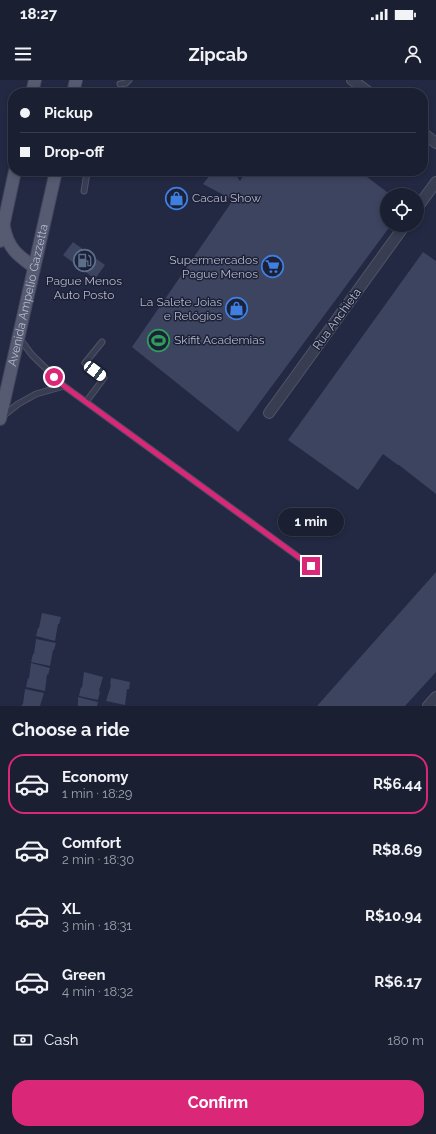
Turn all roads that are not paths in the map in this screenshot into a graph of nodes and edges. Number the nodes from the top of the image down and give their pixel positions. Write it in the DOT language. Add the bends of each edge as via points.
graph roads {
  1 [pos="129,80"];
  2 [pos="352,80"];
  3 [pos="120,84"];
  4 [pos="363,88"];
  5 [pos="428,137"];
  6 [pos="436,143"];
  7 [pos="14,176"];
  8 [pos="55,176"];
  9 [pos="86,176"];
  10 [pos="436,182"];
  11 [pos="84,191"];
  12 [pos="424,198"];
  13 [pos="3,226"];
  14 [pos="400,232"];
  15 [pos="0,241"];
  16 [pos="34,267"];
  17 [pos="18,336"];
  18 [pos="102,342"];
  19 [pos="64,386"];
  20 [pos="86,402"];
  21 [pos="269,413"];
  22 [pos="0,418"];
  23 [pos="311,566"];
  24 [pos="436,697"];
  25 [pos="428,706"];
  1 -- 3 [label="lane"];
  2 -- 4 [label="street"];
  5 -- 6 [label="street"];
  7 -- 13 [label="main road"];
  8 -- 16 [label="main road, Avenida Ampelio Gazzetta"];
  9 -- 11 [label="lane"];
  10 -- 12 [label="street"];
  13 -- 15 [label="main road"];
  13 -- 16 [label="main road" via="14,251"];
  14 -- 21 [label="street, Rua Anchieta"];
  16 -- 17 [label="main road, Avenida Ampelio Gazzetta"];
  17 -- 19 [label="lane" via="32,355"];
  17 -- 22 [label="main road, Avenida Ampelio Gazzetta"];
  18 -- 20 [label="lane" via="85,364 104,378"];
  19 -- 20 [label="lane"];
  19 -- 22 [label="lane" via="36,394"];
  20 -- 23 [label="lane"];
  24 -- 25 [label="street"];
}
